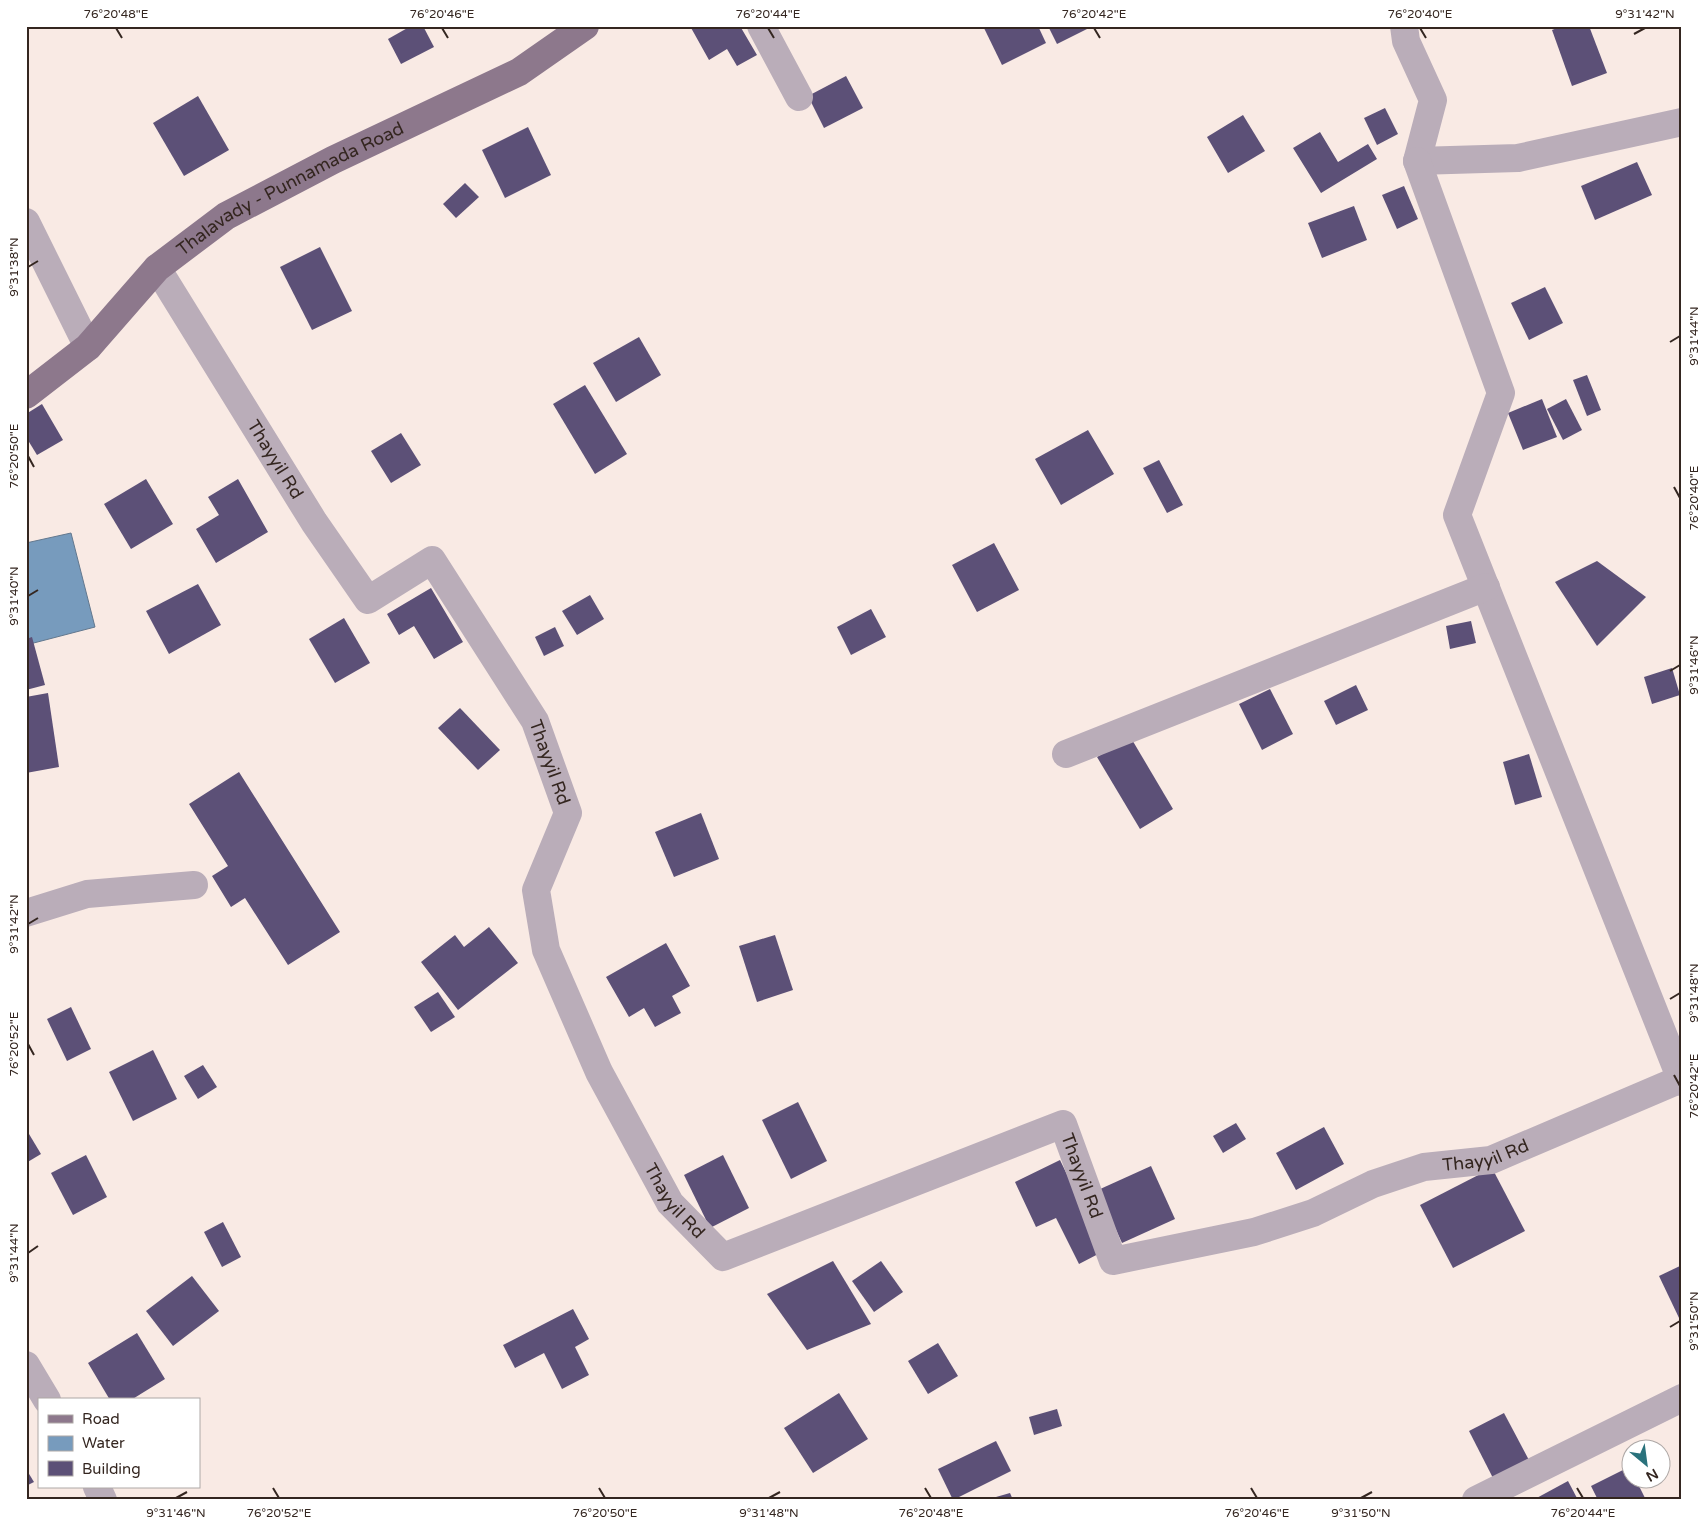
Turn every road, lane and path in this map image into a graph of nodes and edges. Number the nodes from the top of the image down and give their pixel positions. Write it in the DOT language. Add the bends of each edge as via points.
graph roads {
  1 [pos="585,26"];
  2 [pos="761,26"];
  3 [pos="1404,26"];
  4 [pos="799,97"];
  5 [pos="1682,122"];
  6 [pos="1417,161"];
  7 [pos="26,222"];
  8 [pos="157,268"];
  9 [pos="88,347"];
  10 [pos="26,396"];
  11 [pos="1486,587"];
  12 [pos="1066,754"];
  13 [pos="194,885"];
  14 [pos="26,913"];
  15 [pos="1681,1080"];
  16 [pos="26,1365"];
  17 [pos="46,1398"];
  18 [pos="1682,1398"];
  19 [pos="97,1488"];
  20 [pos="103,1500"];
  21 [pos="1476,1500"];
  1 -- 8 [label="main road, Thalavady - Punnamada Road" via="519,72 333,160 226,216"];
  2 -- 4 [label="street"];
  3 -- 6 [label="street" via="1406,41 1433,100"];
  5 -- 6 [label="street" via="1518,158"];
  6 -- 11 [label="street" via="1500,393 1457,515"];
  7 -- 9 [label="street"];
  8 -- 9 [label="main road, Thalavady - Punnamada Road"];
  8 -- 15 [label="street, Thayyil Rd" via="314,522 368,600 432,560 535,721 568,813 536,890 546,950 599,1072 670,1203 723,1257 1063,1124 1113,1261 1263,1229 1313,1213 1373,1184 1424,1167 1491,1160"];
  9 -- 10 [label="main road, Thalavady - Punnamada Road"];
  11 -- 12 [label="street"];
  11 -- 15 [label="street"];
  13 -- 14 [label="street" via="87,894"];
  16 -- 17 [label="street"];
  18 -- 21 [label="street"];
  19 -- 20 [label="street"];
}
